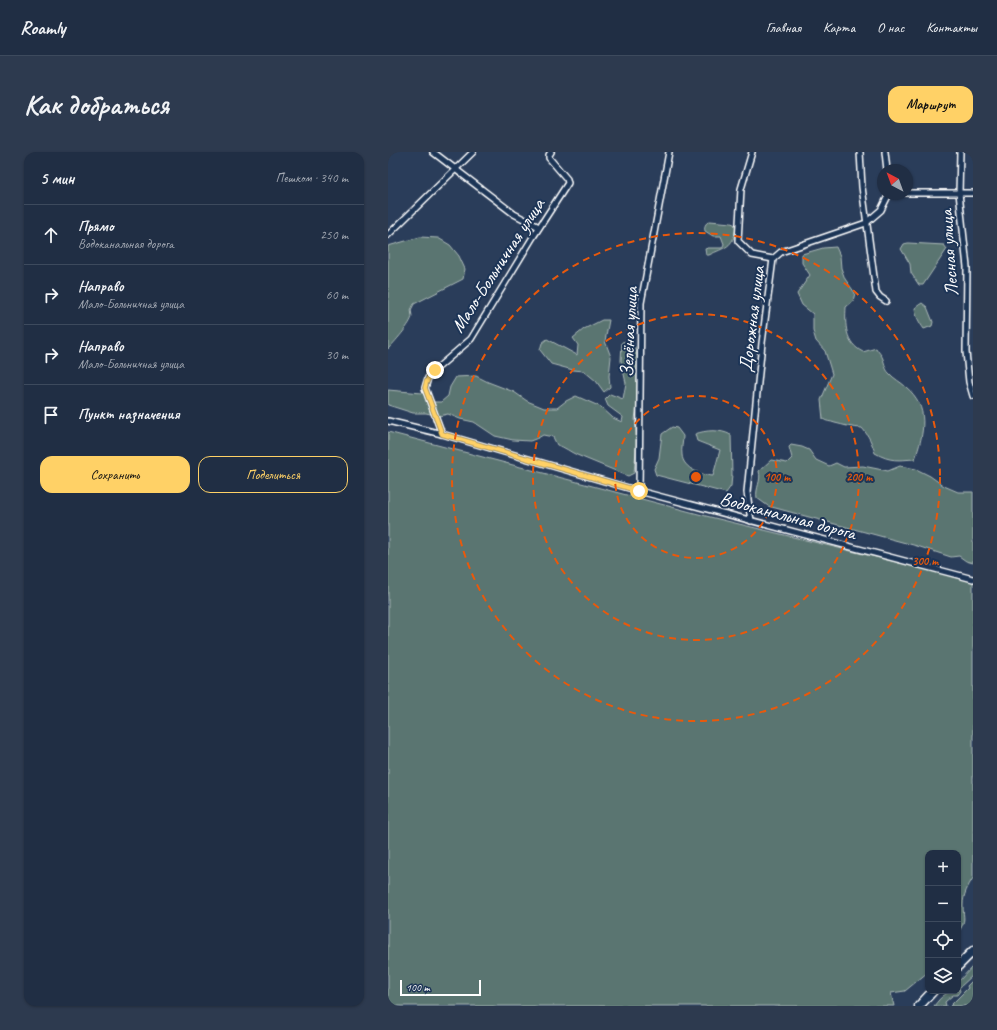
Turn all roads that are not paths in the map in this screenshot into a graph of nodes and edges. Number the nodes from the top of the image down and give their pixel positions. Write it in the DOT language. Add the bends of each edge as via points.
graph roads {
  1 [pos="434,152"];
  2 [pos="473,152"];
  3 [pos="551,152"];
  4 [pos="669,152"];
  5 [pos="752,152"];
  6 [pos="860,152"];
  7 [pos="885,152"];
  8 [pos="960,152"];
  9 [pos="886,164"];
  10 [pos="455,170"];
  11 [pos="913,193"];
  12 [pos="959,193"];
  13 [pos="973,193"];
  14 [pos="886,200"];
  15 [pos="866,223"];
  16 [pos="539,227"];
  17 [pos="388,235"];
  18 [pos="773,259"];
  19 [pos="886,301"];
  20 [pos="971,381"];
  21 [pos="973,396"];
  22 [pos="388,421"];
  23 [pos="442,434"];
  24 [pos="639,491"];
  25 [pos="751,521"];
  26 [pos="973,579"];
  27 [pos="973,951"];
  28 [pos="961,963"];
  29 [pos="931,994"];
  30 [pos="919,1006"];
  1 -- 10 [label="street"];
  2 -- 10 [label="street"];
  3 -- 16 [label="street, Мало-Больничная улица" via="549,158 567,179 568,184"];
  4 -- 24 [label="street, Зелёная улица" via="641,303"];
  5 -- 18 [label="street" via="741,189 738,241 752,255"];
  6 -- 15 [label="street"];
  7 -- 9 [label="street"];
  8 -- 12 [label="street, Лесная улица"];
  10 -- 16 [label="street" via="514,214"];
  10 -- 17 [label="street"];
  11 -- 12 [label="street"];
  12 -- 13 [label="street"];
  12 -- 20 [label="street, Лесная улица" via="967,266 966,352"];
  14 -- 15 [label="street, Дорожная улица" via="881,210"];
  15 -- 18 [label="street, Дорожная улица" via="781,252"];
  15 -- 19 [label="street" via="876,292"];
  16 -- 23 [label="street, Мало-Больничная улица" via="471,339 435,370 425,383"];
  18 -- 25 [label="street, Дорожная улица" via="747,492"];
  20 -- 21 [label="street, Лесная улица"];
  22 -- 23 [label="street, Водоканальная дорога"];
  23 -- 24 [label="street, Водоканальная дорога"];
  24 -- 25 [label="street, Водоканальная дорога"];
  25 -- 26 [label="street, Водоканальная дорога"];
  27 -- 28 [label="main road"];
  29 -- 30 [label="main road"];
}
